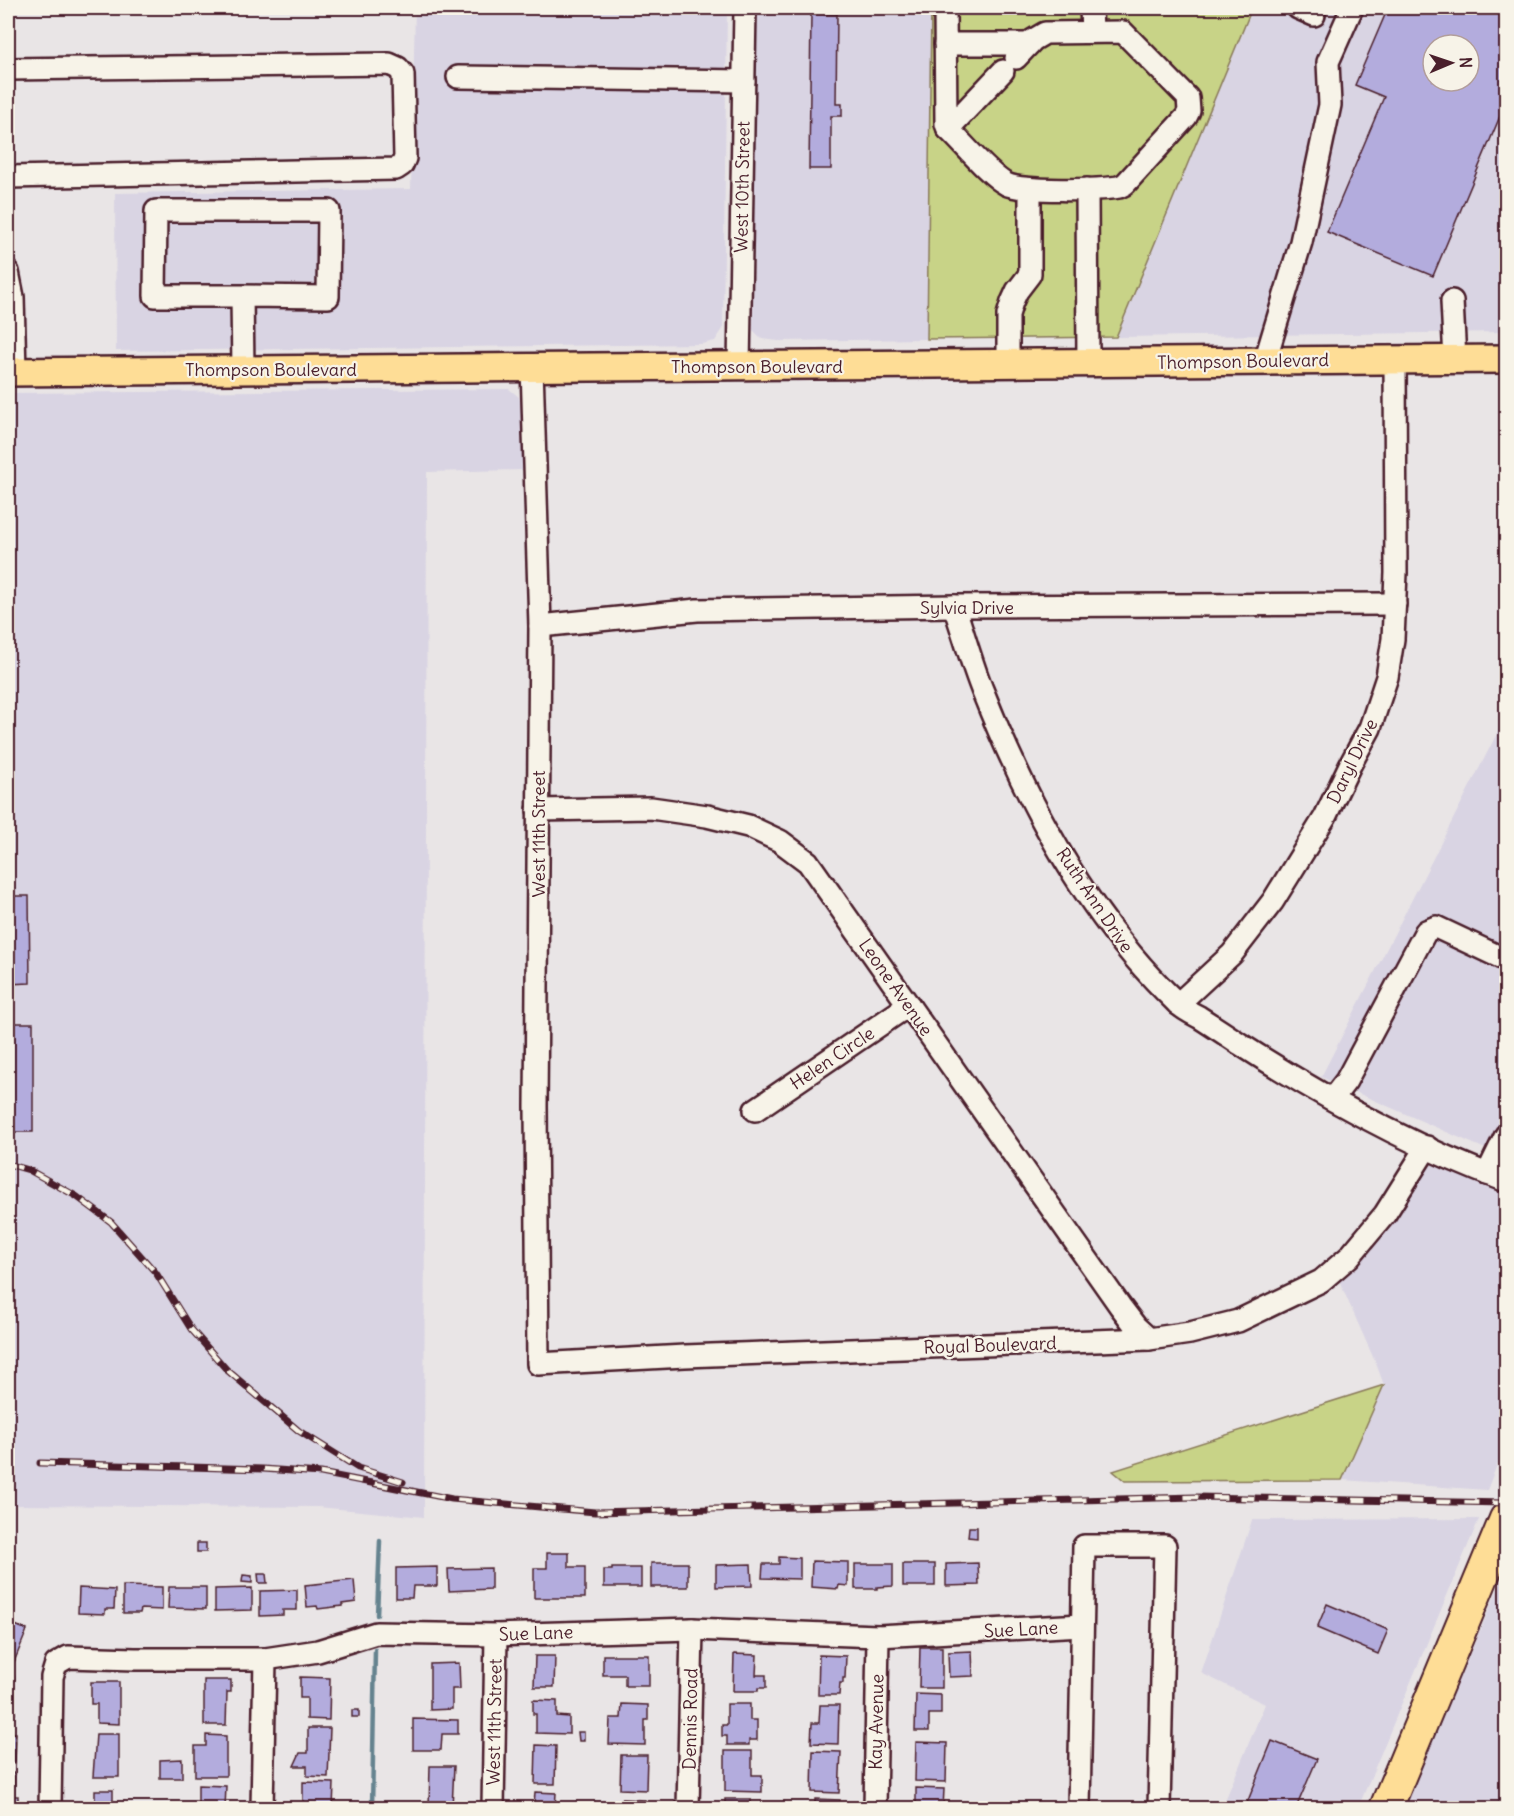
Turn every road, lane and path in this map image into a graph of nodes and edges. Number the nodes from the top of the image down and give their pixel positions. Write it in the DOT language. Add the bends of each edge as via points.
graph roads {
  1 [pos="745,8"];
  2 [pos="945,8"];
  3 [pos="1091,8"];
  4 [pos="1352,8"];
  5 [pos="1092,32"];
  6 [pos="945,44"];
  7 [pos="1016,58"];
  8 [pos="8,69"];
  9 [pos="458,77"];
  10 [pos="744,81"];
  11 [pos="948,129"];
  12 [pos="8,177"];
  13 [pos="1030,189"];
  14 [pos="1087,189"];
  15 [pos="8,272"];
  16 [pos="242,296"];
  17 [pos="1452,301"];
  18 [pos="1506,359"];
  19 [pos="1395,360"];
  20 [pos="1455,360"];
  21 [pos="1265,361"];
  22 [pos="1088,363"];
  23 [pos="1008,364"];
  24 [pos="532,367"];
  25 [pos="739,367"];
  26 [pos="243,369"];
  27 [pos="11,371"];
  28 [pos="1395,604"];
  29 [pos="954,606"];
  30 [pos="540,626"];
  31 [pos="538,810"];
  32 [pos="1506,960"];
  33 [pos="1178,1004"];
  34 [pos="909,1005"];
  35 [pos="1332,1100"];
  36 [pos="755,1110"];
  37 [pos="1506,1135"];
  38 [pos="1427,1147"];
  39 [pos="1497,1177"];
  40 [pos="538,1302"];
  41 [pos="1149,1339"];
  42 [pos="1506,1519"];
  43 [pos="1082,1625"];
  44 [pos="692,1629"];
  45 [pos="496,1635"];
  46 [pos="878,1636"];
  47 [pos="265,1659"];
  48 [pos="50,1809"];
  49 [pos="262,1809"];
  50 [pos="493,1809"];
  51 [pos="688,1809"];
  52 [pos="874,1809"];
  53 [pos="1079,1809"];
  54 [pos="1159,1809"];
  55 [pos="1386,1809"];
  1 -- 10 [label="street, West 10th Street"];
  2 -- 6 [label="street"];
  3 -- 5 [label="street"];
  4 -- 21 [label="street" via="1328,62 1330,105 1301,242"];
  5 -- 7 [label="street" via="1040,34"];
  5 -- 14 [label="street" via="1123,32 1190,104 1186,117 1125,184"];
  6 -- 7 [label="street"];
  6 -- 11 [label="street" via="944,117"];
  7 -- 11 [label="street"];
  8 -- 12 [label="street" via="389,64 403,74 405,158 396,170"];
  9 -- 10 [label="street"];
  10 -- 25 [label="street, West 10th Street"];
  11 -- 13 [label="street" via="997,178 1014,187"];
  13 -- 14 [label="street"];
  13 -- 23 [label="street" via="1030,274 1017,291 1008,315"];
  14 -- 22 [label="street"];
  15 -- 27 [label="street" via="13,297"];
  16 -- 16 [label="street" via="155,296 156,211 329,211 328,297"];
  16 -- 26 [label="street"];
  17 -- 20 [label="street"];
  18 -- 20 [label="main road, Thompson Boulevard"];
  19 -- 20 [label="main road, Thompson Boulevard"];
  19 -- 21 [label="main road, Thompson Boulevard"];
  19 -- 28 [label="street, Daryl Drive"];
  21 -- 22 [label="main road, Thompson Boulevard"];
  22 -- 23 [label="main road, Thompson Boulevard"];
  23 -- 25 [label="main road, Thompson Boulevard"];
  24 -- 25 [label="main road, Thompson Boulevard"];
  24 -- 26 [label="main road, Thompson Boulevard"];
  24 -- 30 [label="street, West 11th Street"];
  26 -- 27 [label="main road, Thompson Boulevard"];
  28 -- 29 [label="street, Sylvia Drive"];
  28 -- 33 [label="street, Daryl Drive" via="1387,677 1370,728 1325,817 1273,901 1232,954"];
  29 -- 30 [label="street, Sylvia Drive" via="697,610"];
  29 -- 33 [label="street, Ruth Ann Drive" via="982,690 1015,769 1042,819 1123,945"];
  30 -- 31 [label="street, West 11th Street"];
  31 -- 34 [label="street, Leone Avenue" via="651,808 748,826 780,841 808,862"];
  31 -- 40 [label="street, West 11th Street"];
  32 -- 35 [label="street" via="1436,927 1426,931"];
  33 -- 35 [label="street, Ruth Ann Drive"];
  34 -- 36 [label="street, Helen Circle"];
  34 -- 41 [label="street, Leone Avenue" via="1120,1306"];
  35 -- 38 [label="street, Ruth Ann Drive"];
  37 -- 39 [label="street"];
  38 -- 39 [label="street, Ruth Ann Drive"];
  38 -- 41 [label="street, Royal Boulevard" via="1385,1214 1349,1257 1322,1281 1238,1321"];
  40 -- 41 [label="street, Royal Boulevard" via="538,1364"];
  42 -- 55 [label="highway"];
  43 -- 46 [label="street, Sue Lane"];
  43 -- 53 [label="street"];
  43 -- 54 [label="street" via="1084,1546 1165,1546"];
  44 -- 45 [label="street, Sue Lane"];
  44 -- 46 [label="street, Sue Lane"];
  44 -- 51 [label="street, Dennis Road"];
  45 -- 47 [label="street, Sue Lane" via="376,1633 318,1651"];
  45 -- 50 [label="street, West 11th Street"];
  46 -- 52 [label="street, Kay Avenue"];
  47 -- 48 [label="street, Sue Lane" via="68,1657 56,1664 52,1677"];
  47 -- 49 [label="street"];
}
